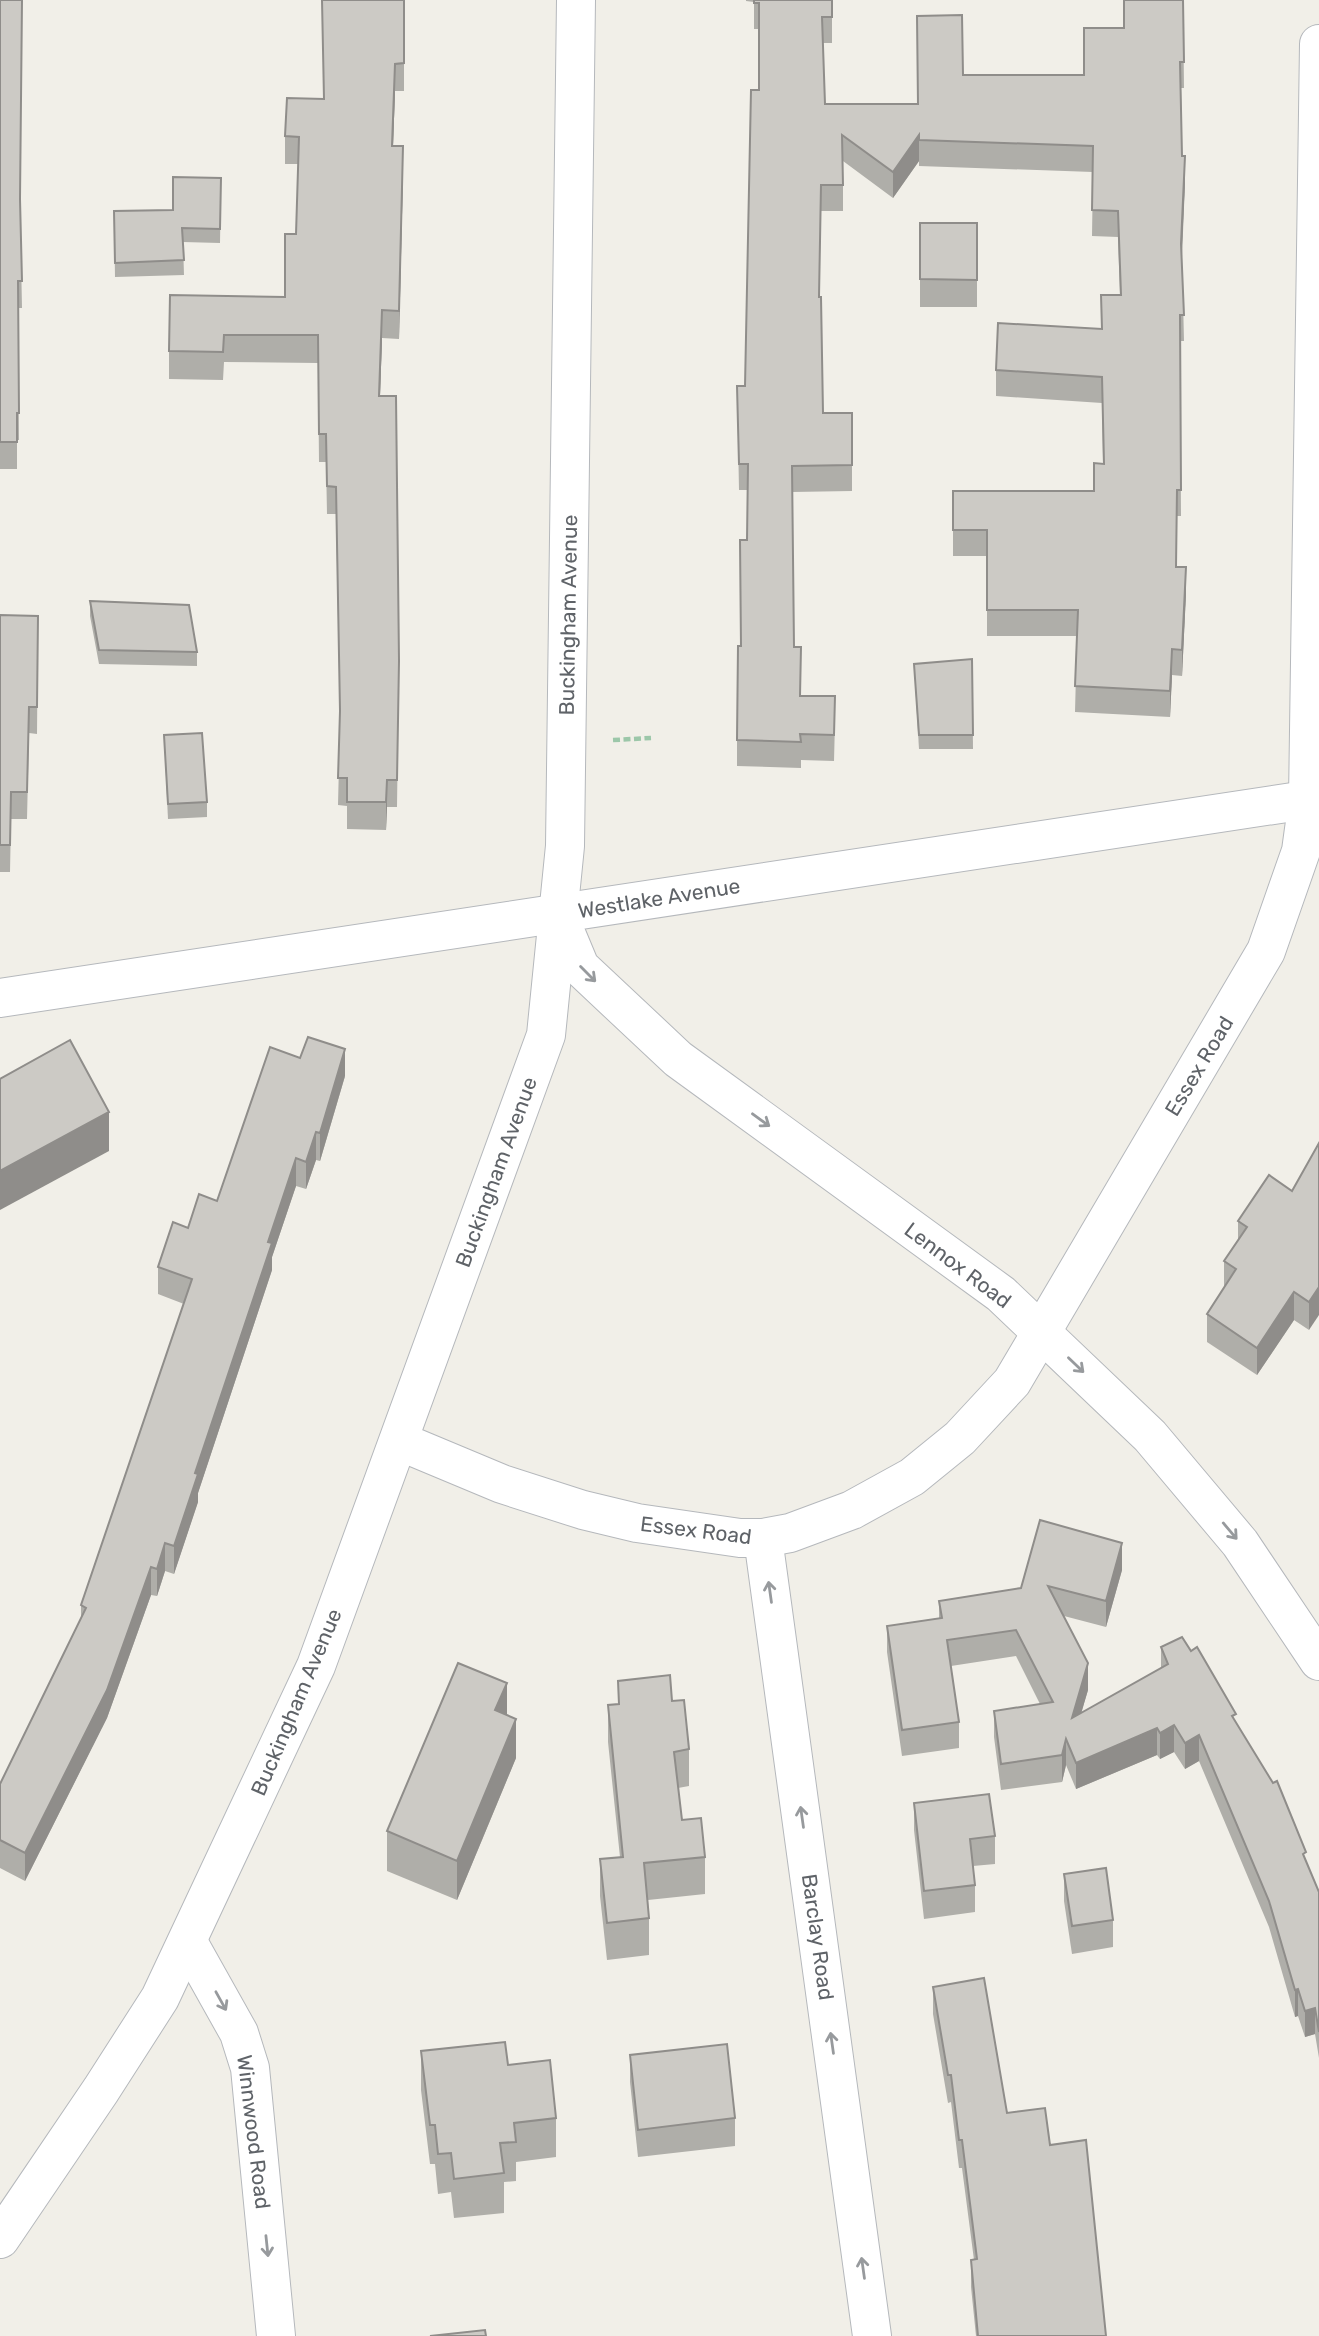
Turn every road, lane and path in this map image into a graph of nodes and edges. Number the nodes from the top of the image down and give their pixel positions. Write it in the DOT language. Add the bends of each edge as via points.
graph roads {
  1 [pos="576,0"];
  2 [pos="1319,44"];
  3 [pos="651,738"];
  4 [pos="610,740"];
  5 [pos="1314,799"];
  6 [pos="558,914"];
  7 [pos="0,998"];
  8 [pos="1042,1332"];
  9 [pos="399,1441"];
  10 [pos="763,1538"];
  11 [pos="1319,1661"];
  12 [pos="188,1942"];
  13 [pos="0,2239"];
  14 [pos="276,2336"];
  15 [pos="872,2336"];
  1 -- 6 [label="street, Buckingham Avenue" via="565,846"];
  2 -- 5 [label="street, Essex Road"];
  3 -- 4 [label="path"];
  5 -- 6 [label="street, Westlake Avenue"];
  5 -- 8 [label="street, Essex Road" via="1266,951"];
  6 -- 7 [label="street, Westlake Avenue"];
  6 -- 8 [label="street, Lennox Road, one-way" via="580,967 678,1059 1001,1294"];
  6 -- 9 [label="street, Buckingham Avenue" via="546,1035"];
  8 -- 10 [label="street, Essex Road" via="1012,1382 960,1438 912,1477 852,1510"];
  8 -- 11 [label="street, Lennox Road, one-way" via="1150,1436 1240,1543"];
  9 -- 10 [label="street, Essex Road" via="502,1485 583,1510 637,1523"];
  9 -- 12 [label="street, Buckingham Avenue" via="316,1666"];
  15 -- 10 [label="street, Barclay Road, one-way"];
  12 -- 13 [label="street, Buckingham Avenue" via="102,2090"];
  12 -- 14 [label="street, Winnwood Road, one-way" via="239,2033 250,2068"];
}
